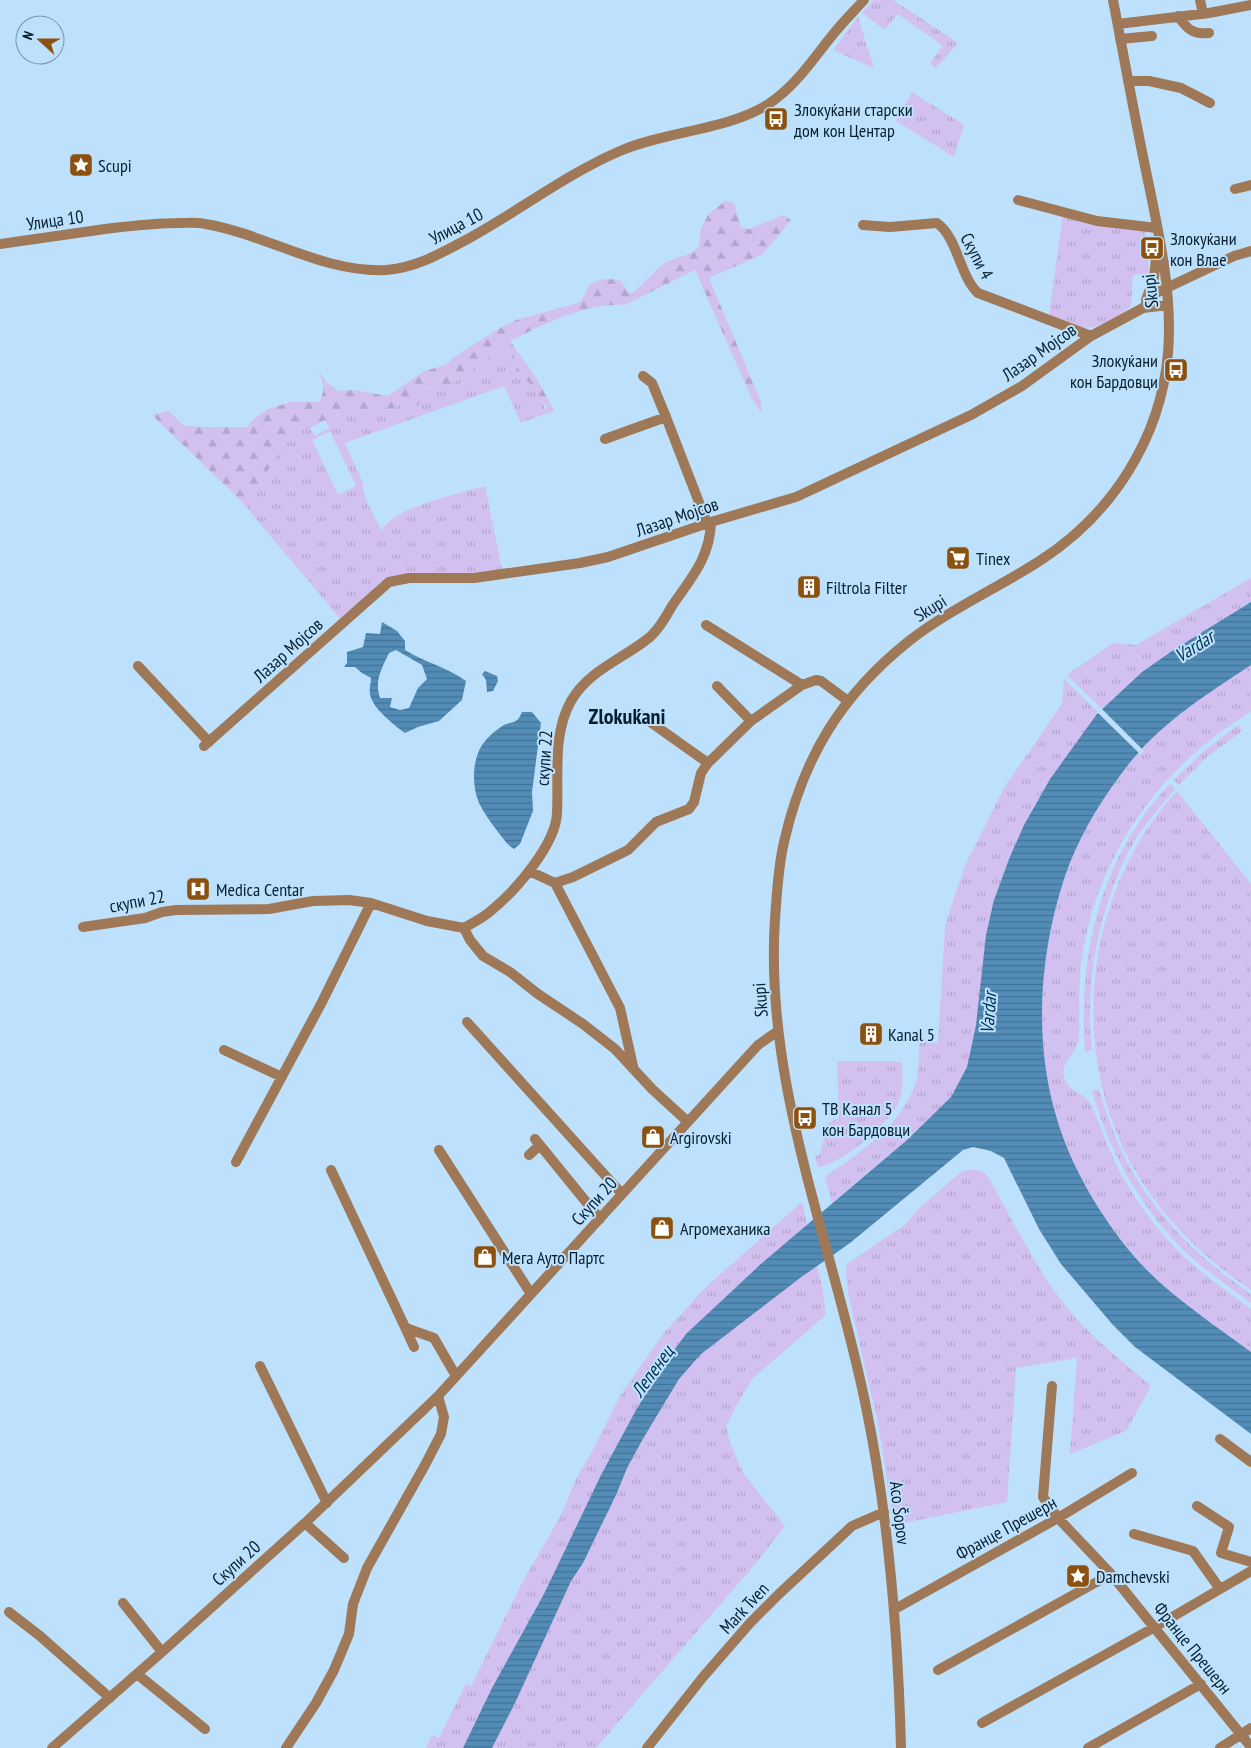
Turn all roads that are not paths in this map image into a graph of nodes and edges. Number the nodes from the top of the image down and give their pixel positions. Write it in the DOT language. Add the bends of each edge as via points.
graph roads {
  1 [pos="864,0"];
  2 [pos="1113,0"];
  3 [pos="1200,0"];
  4 [pos="1251,5"];
  5 [pos="1203,14"];
  6 [pos="1178,16"];
  7 [pos="1118,24"];
  8 [pos="1209,33"];
  9 [pos="1152,36"];
  10 [pos="1120,39"];
  11 [pos="1128,81"];
  12 [pos="1210,103"];
  13 [pos="1251,184"];
  14 [pos="1234,189"];
  15 [pos="1018,200"];
  16 [pos="863,225"];
  17 [pos="1158,232"];
  18 [pos="0,244"];
  19 [pos="1251,251"];
  20 [pos="1167,289"];
  21 [pos="1168,305"];
  22 [pos="1143,308"];
  23 [pos="1091,336"];
  24 [pos="643,376"];
  25 [pos="666,417"];
  26 [pos="605,439"];
  27 [pos="709,523"];
  28 [pos="706,625"];
  29 [pos="138,666"];
  30 [pos="802,685"];
  31 [pos="717,686"];
  32 [pos="848,701"];
  33 [pos="639,714"];
  34 [pos="751,721"];
  35 [pos="708,763"];
  36 [pos="529,871"];
  37 [pos="555,883"];
  38 [pos="371,903"];
  39 [pos="83,927"];
  40 [pos="464,928"];
  41 [pos="467,1022"];
  42 [pos="778,1031"];
  43 [pos="224,1050"];
  44 [pos="633,1067"];
  45 [pos="282,1077"];
  46 [pos="687,1122"];
  47 [pos="439,1150"];
  48 [pos="529,1155"];
  49 [pos="236,1162"];
  50 [pos="331,1170"];
  51 [pos="622,1194"];
  52 [pos="600,1219"];
  53 [pos="838,1286"];
  54 [pos="531,1294"];
  55 [pos="404,1325"];
  56 [pos="414,1347"];
  57 [pos="260,1366"];
  58 [pos="456,1376"];
  59 [pos="1052,1386"];
  60 [pos="438,1396"];
  61 [pos="1220,1439"];
  62 [pos="1251,1462"];
  63 [pos="1132,1473"];
  64 [pos="327,1502"];
  65 [pos="1197,1506"];
  66 [pos="884,1512"];
  67 [pos="1058,1518"];
  68 [pos="305,1523"];
  69 [pos="1134,1534"];
  70 [pos="344,1558"];
  71 [pos="1251,1562"];
  72 [pos="1251,1571"];
  73 [pos="1110,1574"];
  74 [pos="1220,1589"];
  75 [pos="123,1603"];
  76 [pos="895,1609"];
  77 [pos="9,1612"];
  78 [pos="1155,1627"];
  79 [pos="162,1652"];
  80 [pos="938,1670"];
  81 [pos="137,1674"];
  82 [pos="1201,1684"];
  83 [pos="110,1698"];
  84 [pos="982,1723"];
  85 [pos="1251,1728"];
  86 [pos="205,1729"];
  87 [pos="1242,1735"];
  88 [pos="1251,1747"];
  89 [pos="52,1748"];
  90 [pos="286,1748"];
  91 [pos="647,1748"];
  92 [pos="901,1748"];
  93 [pos="1088,1748"];
  94 [pos="1220,1748"];
  1 -- 18 [label="street, Улица 10" via="797,78 769,104 737,118 645,141 621,151 585,168 439,255 405,267 387,270 349,266 203,223 134,225"];
  2 -- 7 [label="street, Skupi"];
  3 -- 5 [label="street"];
  4 -- 5 [label="street"];
  5 -- 6 [label="street"];
  6 -- 7 [label="street"];
  6 -- 8 [label="street" via="1188,30"];
  7 -- 10 [label="street, Skupi"];
  9 -- 10 [label="street"];
  10 -- 11 [label="street, Skupi"];
  11 -- 12 [label="street" via="1149,81 1181,88"];
  11 -- 17 [label="street, Skupi"];
  13 -- 14 [label="street"];
  15 -- 17 [label="street" via="1097,221"];
  16 -- 23 [label="street, Cкупи 4" via="890,227 937,223 945,231 978,293"];
  17 -- 20 [label="street, Skupi"];
  17 -- 22 [label="street" via="1154,278"];
  19 -- 20 [label="street, Лазар Мојсов"];
  20 -- 21 [label="street, Skupi"];
  20 -- 22 [label="street, Лазар Мојсов" via="1156,293"];
  21 -- 22 [label="street"];
  21 -- 32 [label="street, Skupi" via="1168,357 1154,417 1144,445 1106,504 1065,544 913,638"];
  22 -- 23 [label="street, Лазар Мојсов"];
  23 -- 27 [label="street, Лазар Мојсов" via="1022,386 971,415 796,497"];
  24 -- 25 [label="street" via="652,383"];
  25 -- 26 [label="street"];
  25 -- 27 [label="street"];
  27 -- 29 [label="street, Лазар Мојсов" via="608,557 580,563 474,578 409,578 388,582 206,744"];
  27 -- 36 [label="street, скупи 22" via="711,537 700,565 652,636 593,675 570,703 560,730 555,827"];
  28 -- 30 [label="street"];
  30 -- 32 [label="street" via="821,681"];
  30 -- 34 [label="street"];
  31 -- 34 [label="street"];
  32 -- 42 [label="street, Skupi" via="812,757 783,844 774,929"];
  33 -- 35 [label="street"];
  34 -- 35 [label="street"];
  35 -- 37 [label="street" via="701,773 694,802 689,809 656,822 628,850"];
  36 -- 37 [label="street"];
  36 -- 40 [label="street, скупи 22" via="492,910"];
  37 -- 44 [label="street" via="620,1008"];
  38 -- 39 [label="street, скупи 22" via="313,901 269,909 176,910"];
  38 -- 40 [label="street, скупи 22" via="428,921"];
  38 -- 45 [label="street"];
  40 -- 44 [label="street" via="483,956 583,1024"];
  41 -- 51 [label="street"];
  42 -- 46 [label="street, Скупи 20" via="758,1045"];
  42 -- 53 [label="street, Skupi" via="791,1108 812,1198"];
  43 -- 45 [label="street"];
  44 -- 46 [label="street"];
  45 -- 49 [label="street"];
  46 -- 51 [label="street, Скупи 20"];
  47 -- 54 [label="street"];
  48 -- 52 [label="street" via="538,1142"];
  50 -- 55 [label="street"];
  51 -- 52 [label="street, Скупи 20"];
  52 -- 54 [label="street, Скупи 20"];
  53 -- 66 [label="street, Aco Šopov" via="865,1399"];
  54 -- 58 [label="street, Скупи 20"];
  55 -- 56 [label="street"];
  55 -- 58 [label="street" via="434,1338"];
  57 -- 64 [label="street"];
  58 -- 60 [label="street, Скупи 20"];
  59 -- 67 [label="street, Францe Прешерн" via="1043,1496"];
  60 -- 64 [label="street, Скупи 20"];
  60 -- 90 [label="street" via="444,1417 441,1434 367,1568 352,1604 349,1634 334,1670"];
  61 -- 62 [label="street"];
  63 -- 67 [label="street, Франце Прешерн"];
  64 -- 68 [label="street, Скупи 20"];
  65 -- 71 [label="street" via="1229,1527 1221,1553"];
  66 -- 76 [label="street, Aco Šopov"];
  66 -- 91 [label="street, Mark Tven" via="852,1526 780,1594 703,1677"];
  67 -- 73 [label="street, Францe Прешерн"];
  67 -- 76 [label="street, Франце Прешерн"];
  68 -- 70 [label="street"];
  68 -- 79 [label="street, Скупи 20"];
  69 -- 74 [label="street" via="1193,1551"];
  72 -- 74 [label="street"];
  73 -- 78 [label="street, Францe Прешерн"];
  73 -- 80 [label="street"];
  74 -- 78 [label="street"];
  75 -- 79 [label="street"];
  76 -- 92 [label="street, Aco Šopov"];
  77 -- 83 [label="street"];
  78 -- 82 [label="street, Францe Прешерн"];
  78 -- 84 [label="street"];
  79 -- 81 [label="street, Скупи 20"];
  81 -- 83 [label="street, Скупи 20"];
  81 -- 86 [label="street"];
  82 -- 87 [label="street, Францe Прешерн"];
  82 -- 93 [label="street"];
  83 -- 89 [label="street, Скупи 20"];
  85 -- 87 [label="street"];
  87 -- 88 [label="street, Францe Прешерн"];
  87 -- 94 [label="street"];
}
